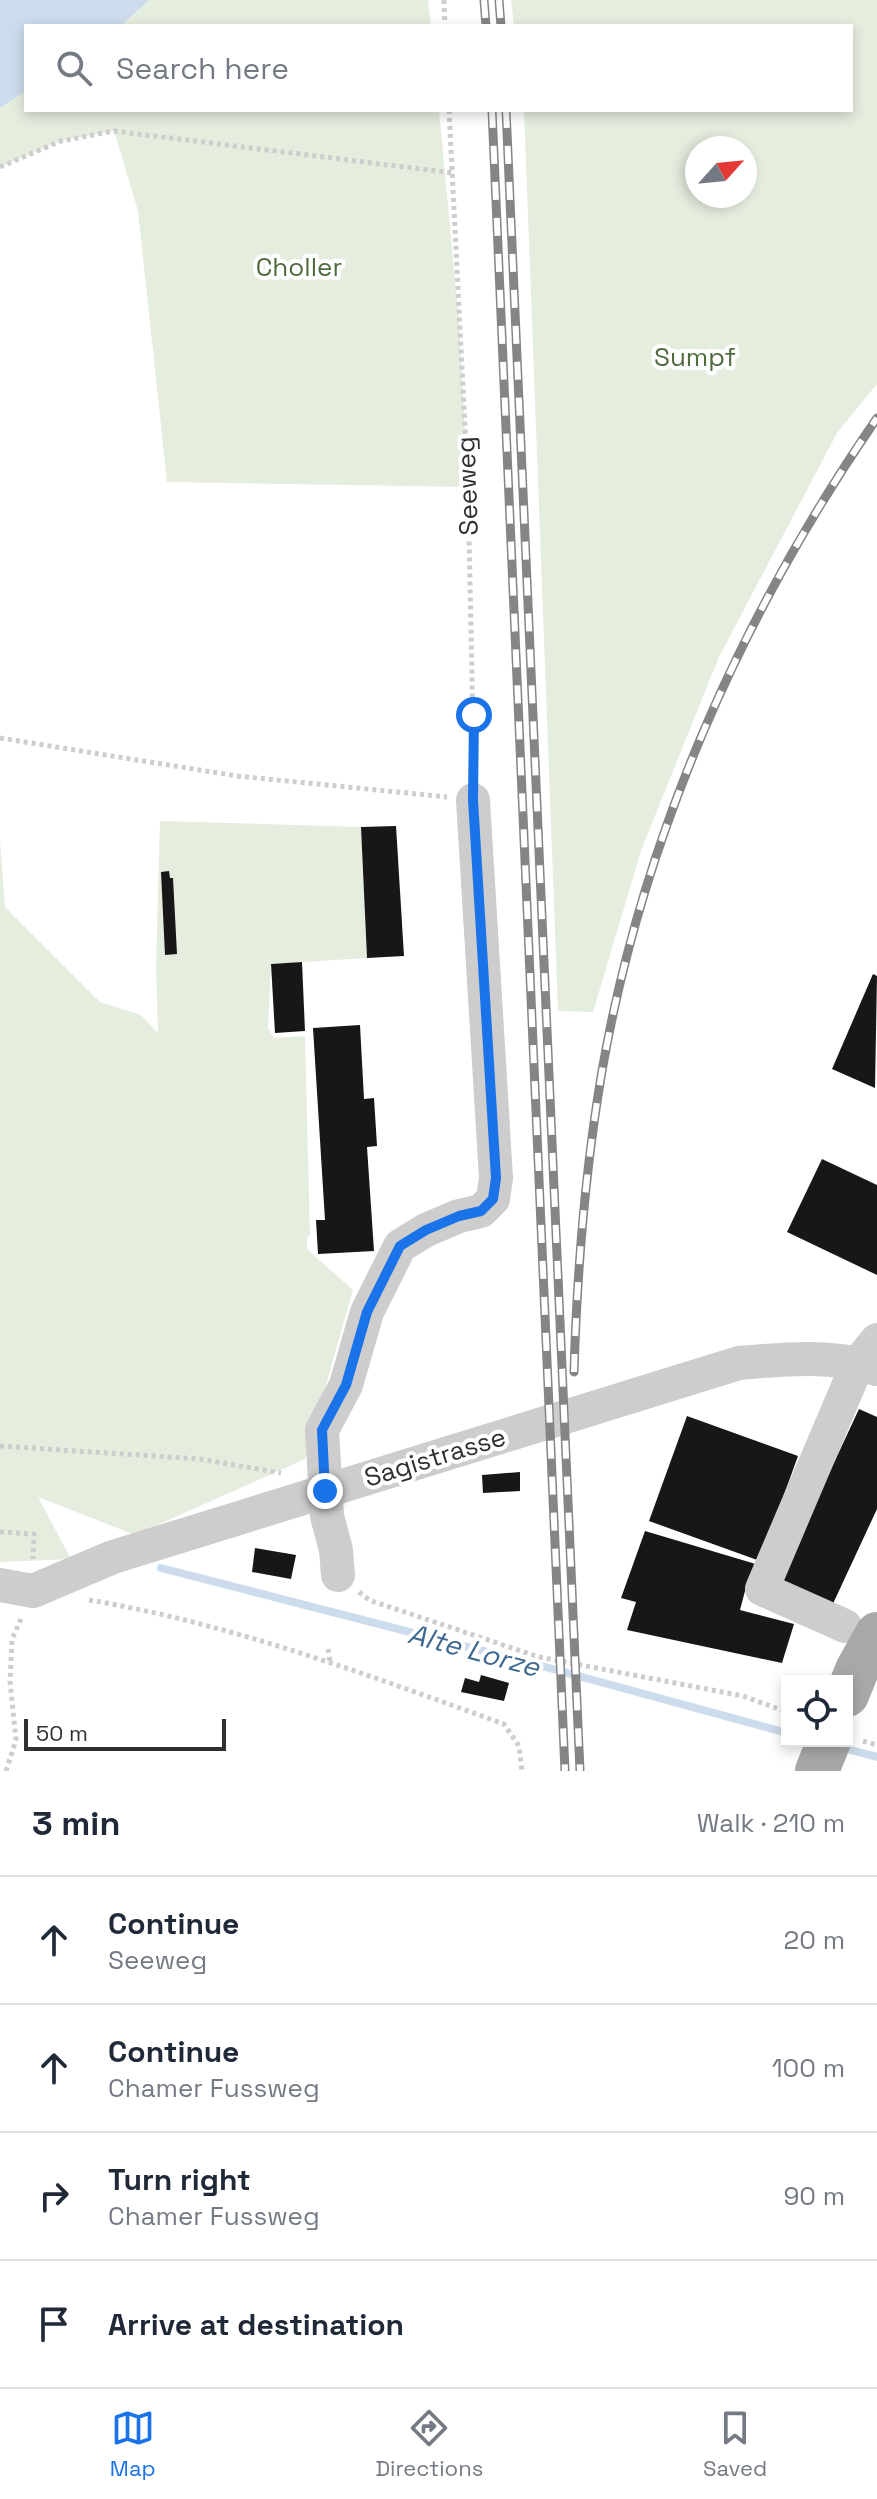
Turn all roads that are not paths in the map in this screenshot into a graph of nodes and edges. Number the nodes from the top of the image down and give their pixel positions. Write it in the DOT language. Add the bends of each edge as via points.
graph roads {
  1 [pos="473,800"];
  2 [pos="871,1357"];
  3 [pos="325,1491"];
  4 [pos="338,1575"];
  5 [pos="16,1588"];
  6 [pos="856,1656"];
  7 [pos="827,1747"];
  8 [pos="817,1771"];
  1 -- 3 [label="street" via="496,1178 493,1199 481,1211 426,1230 400,1246 367,1312 346,1385 322,1430"];
  2 -- 3 [label="street, Sagistrasse" via="739,1363"];
  2 -- 6 [label="street" via="762,1589"];
  3 -- 4 [label="street"];
  3 -- 5 [label="street, Sagistrasse"];
  7 -- 8 [label="main road"];
}
